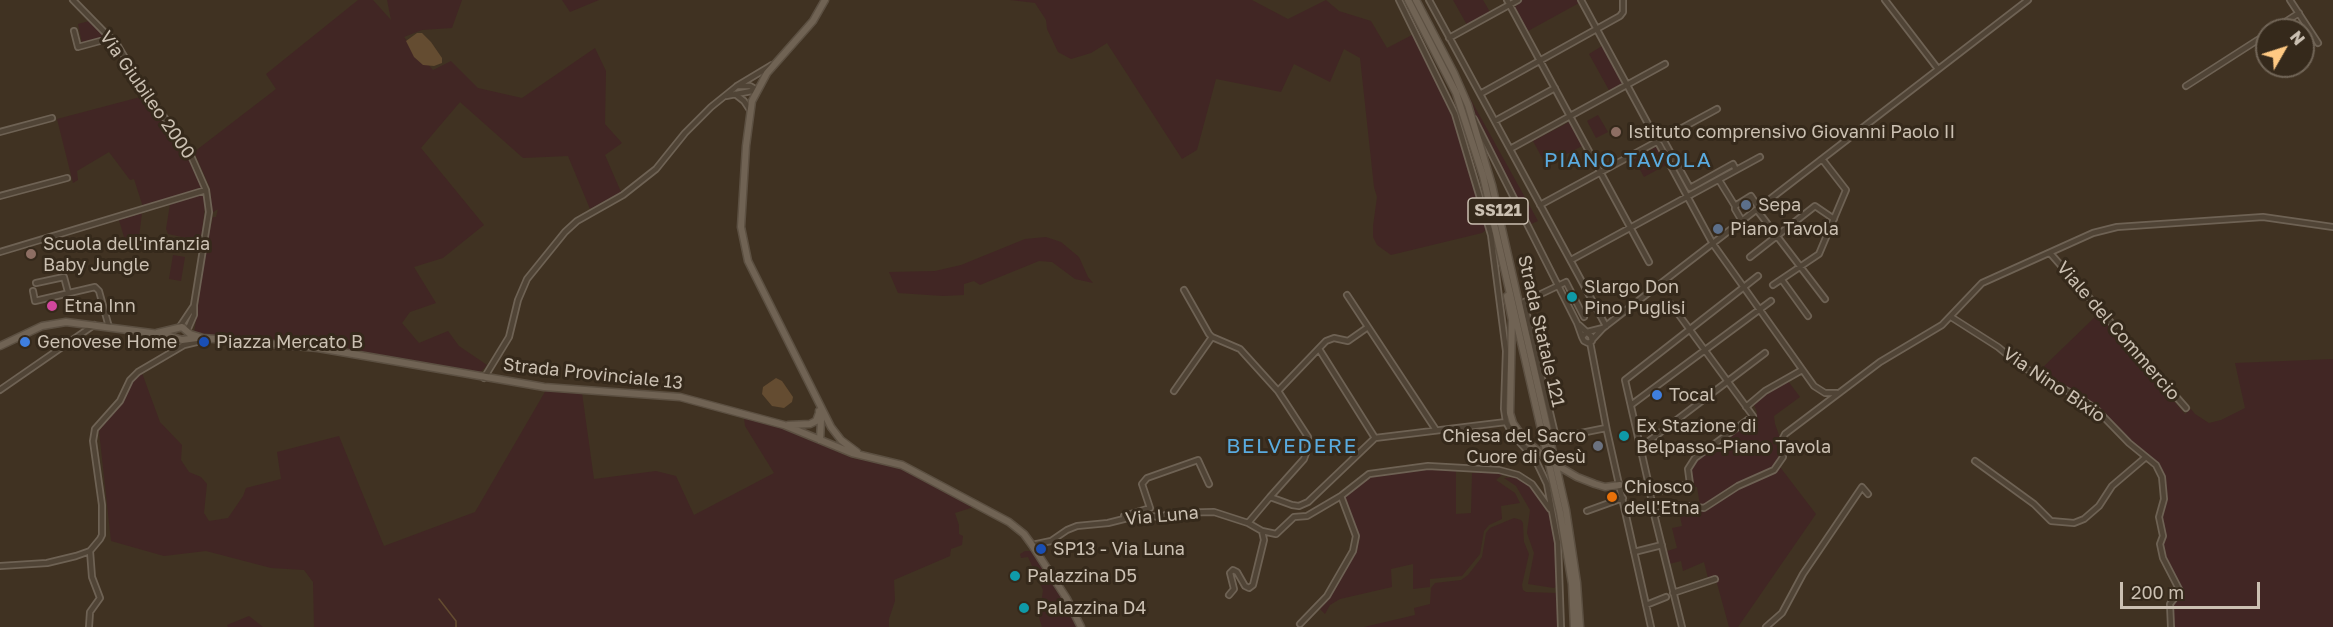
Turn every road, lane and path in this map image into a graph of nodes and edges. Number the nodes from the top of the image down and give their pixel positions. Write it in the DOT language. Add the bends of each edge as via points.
graph roads {
  1 [pos="73,0"];
  2 [pos="825,0"];
  3 [pos="1399,0"];
  4 [pos="1408,0"];
  5 [pos="1416,0"];
  6 [pos="1429,0"];
  7 [pos="1518,0"];
  8 [pos="1581,0"];
  9 [pos="1623,0"];
  10 [pos="1885,0"];
  11 [pos="2028,0"];
  12 [pos="2290,0"];
  13 [pos="1508,2"];
  14 [pos="2299,13"];
  15 [pos="2291,18"];
  16 [pos="1596,30"];
  17 [pos="74,31"];
  18 [pos="111,38"];
  19 [pos="1449,38"];
  20 [pos="2255,42"];
  21 [pos="2318,43"];
  22 [pos="1540,61"];
  23 [pos="775,63"];
  24 [pos="1665,64"];
  25 [pos="1938,69"];
  26 [pos="737,86"];
  27 [pos="1627,86"];
  28 [pos="2186,86"];
  29 [pos="1555,88"];
  30 [pos="757,90"];
  31 [pos="735,94"];
  32 [pos="1480,94"];
  33 [pos="723,97"];
  34 [pos="1468,105"];
  35 [pos="750,110"];
  36 [pos="1717,110"];
  37 [pos="1571,117"];
  38 [pos="52,118"];
  39 [pos="1495,121"];
  40 [pos="0,132"];
  41 [pos="1660,140"];
  42 [pos="1510,149"];
  43 [pos="1760,157"];
  44 [pos="1822,159"];
  45 [pos="1736,170"];
  46 [pos="1601,172"];
  47 [pos="67,178"];
  48 [pos="1719,180"];
  49 [pos="206,190"];
  50 [pos="0,196"];
  51 [pos="1688,197"];
  52 [pos="1540,204"];
  53 [pos="1736,206"];
  54 [pos="1758,209"];
  55 [pos="1834,219"];
  56 [pos="1742,221"];
  57 [pos="2333,227"];
  58 [pos="1630,228"];
  59 [pos="1777,236"];
  60 [pos="1713,244"];
  61 [pos="0,252"];
  62 [pos="2050,253"];
  63 [pos="1750,256"];
  64 [pos="1571,261"];
  65 [pos="1649,262"];
  66 [pos="1800,267"];
  67 [pos="1505,269"];
  68 [pos="1758,276"];
  69 [pos="1782,279"];
  70 [pos="36,283"];
  71 [pos="1558,284"];
  72 [pos="1773,285"];
  73 [pos="1744,286"];
  74 [pos="1184,290"];
  75 [pos="33,291"];
  76 [pos="68,292"];
  77 [pos="1347,295"];
  78 [pos="1825,299"];
  79 [pos="1771,301"];
  80 [pos="1671,304"];
  81 [pos="194,305"];
  82 [pos="1760,309"];
  83 [pos="1808,316"];
  84 [pos="1584,317"];
  85 [pos="1951,317"];
  86 [pos="1577,323"];
  87 [pos="94,325"];
  88 [pos="109,327"];
  89 [pos="1368,327"];
  90 [pos="1605,327"];
  91 [pos="178,329"];
  92 [pos="1689,329"];
  93 [pos="1587,332"];
  94 [pos="157,333"];
  95 [pos="184,337"];
  96 [pos="1212,337"];
  97 [pos="213,339"];
  98 [pos="1583,339"];
  99 [pos="1591,341"];
  100 [pos="0,346"];
  101 [pos="1318,349"];
  102 [pos="1704,350"];
  103 [pos="1765,353"];
  104 [pos="1593,365"];
  105 [pos="1802,370"];
  106 [pos="484,378"];
  107 [pos="808,382"];
  108 [pos="1727,382"];
  109 [pos="0,390"];
  110 [pos="1174,390"];
  111 [pos="1817,390"];
  112 [pos="1278,391"];
  113 [pos="1839,392"];
  114 [pos="1824,404"];
  115 [pos="1631,405"];
  116 [pos="1746,407"];
  117 [pos="2186,408"];
  118 [pos="819,409"];
  119 [pos="1506,422"];
  120 [pos="784,424"];
  121 [pos="831,427"];
  122 [pos="1606,428"];
  123 [pos="1436,430"];
  124 [pos="1375,438"];
  125 [pos="820,440"];
  126 [pos="1641,447"];
  127 [pos="862,456"];
  128 [pos="1544,456"];
  129 [pos="2146,457"];
  130 [pos="1975,461"];
  131 [pos="1560,467"];
  132 [pos="1209,484"];
  133 [pos="1620,485"];
  134 [pos="1650,493"];
  135 [pos="1868,495"];
  136 [pos="1341,496"];
  137 [pos="1270,497"];
  138 [pos="1623,498"];
  139 [pos="1552,510"];
  140 [pos="1587,511"];
  141 [pos="1653,514"];
  142 [pos="1119,519"];
  143 [pos="1248,523"];
  144 [pos="1262,531"];
  145 [pos="1032,545"];
  146 [pos="1662,545"];
  147 [pos="90,550"];
  148 [pos="1634,552"];
  149 [pos="0,566"];
  150 [pos="1714,579"];
  151 [pos="1673,593"];
  152 [pos="1229,595"];
  153 [pos="1666,597"];
  154 [pos="1646,605"];
  155 [pos="1300,624"];
  156 [pos="89,627"];
  157 [pos="1081,627"];
  158 [pos="1561,627"];
  159 [pos="1574,627"];
  160 [pos="1580,627"];
  161 [pos="1651,627"];
  162 [pos="1682,627"];
  163 [pos="1766,627"];
  164 [pos="2171,627"];
  1 -- 18 [label="street, Via Giubileo 2000"];
  2 -- 23 [label="main road" via="813,21"];
  3 -- 119 [label="street" via="1455,114 1491,235 1506,351"];
  4 -- 67 [label="main road, Strada Statale 121 / SS121" via="1466,117"];
  5 -- 34 [label="main road, Strada Statale 121 / SS121"];
  6 -- 19 [label="street"];
  7 -- 13 [label="street"];
  8 -- 16 [label="street"];
  9 -- 16 [label="street" via="1620,16"];
  10 -- 25 [label="street"];
  11 -- 25 [label="street"];
  12 -- 14 [label="street"];
  13 -- 19 [label="street"];
  13 -- 22 [label="street"];
  14 -- 15 [label="street"];
  14 -- 21 [label="street"];
  16 -- 22 [label="street"];
  16 -- 27 [label="street"];
  17 -- 18 [label="street" via="78,47"];
  18 -- 49 [label="street, Via Giubileo 2000" via="188,149"];
  19 -- 32 [label="street"];
  20 -- 28 [label="street"];
  22 -- 29 [label="street"];
  22 -- 32 [label="street"];
  23 -- 26 [label="street"];
  23 -- 30 [label="main road"];
  24 -- 27 [label="street"];
  25 -- 44 [label="street"];
  26 -- 30 [label="street"];
  26 -- 33 [label="street"];
  27 -- 37 [label="street"];
  27 -- 41 [label="street"];
  29 -- 37 [label="street"];
  29 -- 39 [label="street"];
  30 -- 31 [label="street"];
  30 -- 35 [label="main road"];
  31 -- 33 [label="street"];
  31 -- 35 [label="street"];
  32 -- 39 [label="street"];
  33 -- 106 [label="street" via="685,133 656,169 623,195 570,226 545,255 522,290 509,338"];
  34 -- 71 [label="street"];
  34 -- 160 [label="main road, Strada Statale 121 / SS121" via="1492,184 1548,433 1570,536"];
  35 -- 107 [label="main road" via="743,245"];
  36 -- 41 [label="street"];
  37 -- 42 [label="street"];
  37 -- 46 [label="street"];
  38 -- 40 [label="street"];
  39 -- 42 [label="street"];
  41 -- 45 [label="street" via="1690,188 1733,164"];
  41 -- 46 [label="street"];
  41 -- 51 [label="street"];
  42 -- 52 [label="street"];
  43 -- 45 [label="street"];
  44 -- 54 [label="street"];
  44 -- 55 [label="street" via="1846,190"];
  45 -- 48 [label="street"];
  46 -- 52 [label="street"];
  46 -- 58 [label="street"];
  47 -- 50 [label="street"];
  48 -- 51 [label="street"];
  48 -- 53 [label="street"];
  49 -- 61 [label="street"];
  49 -- 81 [label="street, Via Giubileo 2000" via="209,213"];
  51 -- 58 [label="street"];
  51 -- 60 [label="street"];
  52 -- 64 [label="street"];
  53 -- 54 [label="street" via="1750,196"];
  53 -- 56 [label="street"];
  54 -- 56 [label="street"];
  54 -- 59 [label="street"];
  55 -- 59 [label="street" via="1815,206"];
  55 -- 66 [label="street" via="1819,254"];
  56 -- 60 [label="street"];
  57 -- 62 [label="street" via="2263,217 2117,227"];
  58 -- 64 [label="street"];
  58 -- 65 [label="street"];
  59 -- 63 [label="street"];
  59 -- 66 [label="street"];
  60 -- 73 [label="street"];
  60 -- 90 [label="street"];
  62 -- 85 [label="street" via="1982,283"];
  62 -- 117 [label="street, Viale del Commercio"];
  64 -- 90 [label="street"];
  66 -- 69 [label="street"];
  66 -- 78 [label="street"];
  67 -- 128 [label="main road" via="1512,320 1510,413 1525,440"];
  67 -- 159 [label="main road, Strada Statale 121 / SS121" via="1569,560"];
  68 -- 73 [label="street"];
  69 -- 72 [label="street"];
  69 -- 83 [label="street"];
  70 -- 76 [label="street" via="64,277"];
  71 -- 84 [label="street" via="1567,284"];
  71 -- 86 [label="street"];
  71 -- 122 [label="street" via="1524,302 1556,438"];
  73 -- 82 [label="street"];
  73 -- 92 [label="street"];
  74 -- 96 [label="street"];
  75 -- 76 [label="street" via="36,301"];
  76 -- 88 [label="street" via="95,287"];
  77 -- 89 [label="street"];
  79 -- 82 [label="street"];
  80 -- 92 [label="street"];
  81 -- 91 [label="street"];
  81 -- 95 [label="street, Via Giubileo 2000"];
  82 -- 102 [label="street"];
  82 -- 105 [label="street"];
  85 -- 113 [label="street"];
  85 -- 129 [label="street, Via Nino Bixio" via="2028,371 2095,408"];
  86 -- 93 [label="street"];
  86 -- 98 [label="street"];
  87 -- 88 [label="main road"];
  87 -- 100 [label="main road" via="48,324"];
  87 -- 109 [label="street"];
  88 -- 94 [label="main road"];
  89 -- 101 [label="street" via="1348,341 1330,339"];
  89 -- 123 [label="street"];
  90 -- 93 [label="street"];
  90 -- 99 [label="street"];
  91 -- 94 [label="main road"];
  91 -- 95 [label="main road" via="182,327"];
  92 -- 102 [label="street"];
  92 -- 115 [label="street" via="1625,380"];
  93 -- 98 [label="street"];
  93 -- 99 [label="street"];
  94 -- 95 [label="main road"];
  95 -- 97 [label="street"];
  95 -- 97 [label="main road, Strada Provinciale 13"];
  95 -- 147 [label="street" via="130,380 120,402 95,429 102,530"];
  96 -- 110 [label="street"];
  96 -- 112 [label="street" via="1240,349"];
  97 -- 106 [label="main road, Strada Provinciale 13" via="318,348"];
  98 -- 99 [label="street"];
  98 -- 104 [label="street"];
  99 -- 104 [label="street"];
  101 -- 112 [label="street"];
  101 -- 124 [label="street"];
  102 -- 108 [label="street"];
  102 -- 115 [label="street"];
  103 -- 108 [label="street"];
  104 -- 122 [label="street"];
  105 -- 111 [label="street"];
  105 -- 116 [label="street"];
  106 -- 120 [label="main road, Strada Provinciale 13" via="544,387 680,397"];
  107 -- 118 [label="main road"];
  107 -- 121 [label="main road"];
  108 -- 116 [label="street"];
  108 -- 126 [label="street"];
  111 -- 113 [label="street"];
  111 -- 114 [label="street"];
  112 -- 137 [label="street" via="1309,442 1304,459"];
  113 -- 114 [label="street"];
  114 -- 141 [label="street" via="1785,434 1783,457 1774,470 1738,486 1704,508 1689,506"];
  115 -- 126 [label="street"];
  116 -- 134 [label="street" via="1753,416 1695,458 1688,469 1690,484"];
  118 -- 120 [label="main road" via="813,423"];
  118 -- 125 [label="main road"];
  119 -- 123 [label="street"];
  119 -- 139 [label="street" via="1542,469"];
  120 -- 125 [label="main road, Strada Provinciale 13"];
  121 -- 125 [label="main road"];
  121 -- 127 [label="main road"];
  122 -- 133 [label="street"];
  123 -- 124 [label="street"];
  124 -- 137 [label="street" via="1304,505"];
  125 -- 127 [label="main road, Strada Provinciale 13"];
  126 -- 134 [label="street"];
  127 -- 145 [label="main road, Strada Provinciale 13" via="908,468 1009,522"];
  129 -- 130 [label="street" via="2112,486 2099,506 2074,523 2051,521"];
  129 -- 164 [label="street, Via Nino Bixio" via="2162,477 2160,543 2180,591 2170,604"];
  131 -- 133 [label="main road" via="1595,484"];
  132 -- 142 [label="street" via="1198,460 1147,478 1142,483 1150,508"];
  133 -- 138 [label="street"];
  134 -- 141 [label="street"];
  135 -- 163 [label="street" via="1862,487 1808,566 1782,613"];
  136 -- 139 [label="street" via="1369,474 1446,466 1518,475 1532,484"];
  136 -- 144 [label="street" via="1307,516 1294,517 1279,533"];
  136 -- 155 [label="street" via="1356,536 1353,551 1330,592"];
  137 -- 143 [label="street"];
  138 -- 140 [label="street"];
  138 -- 148 [label="street"];
  139 -- 158 [label="street" via="1558,543"];
  141 -- 146 [label="street"];
  142 -- 143 [label="street, Via Luna" via="1214,512"];
  142 -- 145 [label="street, Via Luna" via="1077,526 1051,541"];
  143 -- 144 [label="street, Via Luna"];
  144 -- 152 [label="street" via="1264,540 1252,585 1245,586 1233,570 1230,574 1234,589"];
  145 -- 157 [label="main road, Strada Provinciale 13"];
  146 -- 148 [label="street"];
  146 -- 151 [label="street"];
  147 -- 149 [label="street" via="47,563"];
  147 -- 156 [label="street" via="92,577 100,598 90,612"];
  148 -- 154 [label="street"];
  150 -- 151 [label="street"];
  151 -- 162 [label="street"];
  153 -- 154 [label="street"];
  154 -- 161 [label="street"];
}
